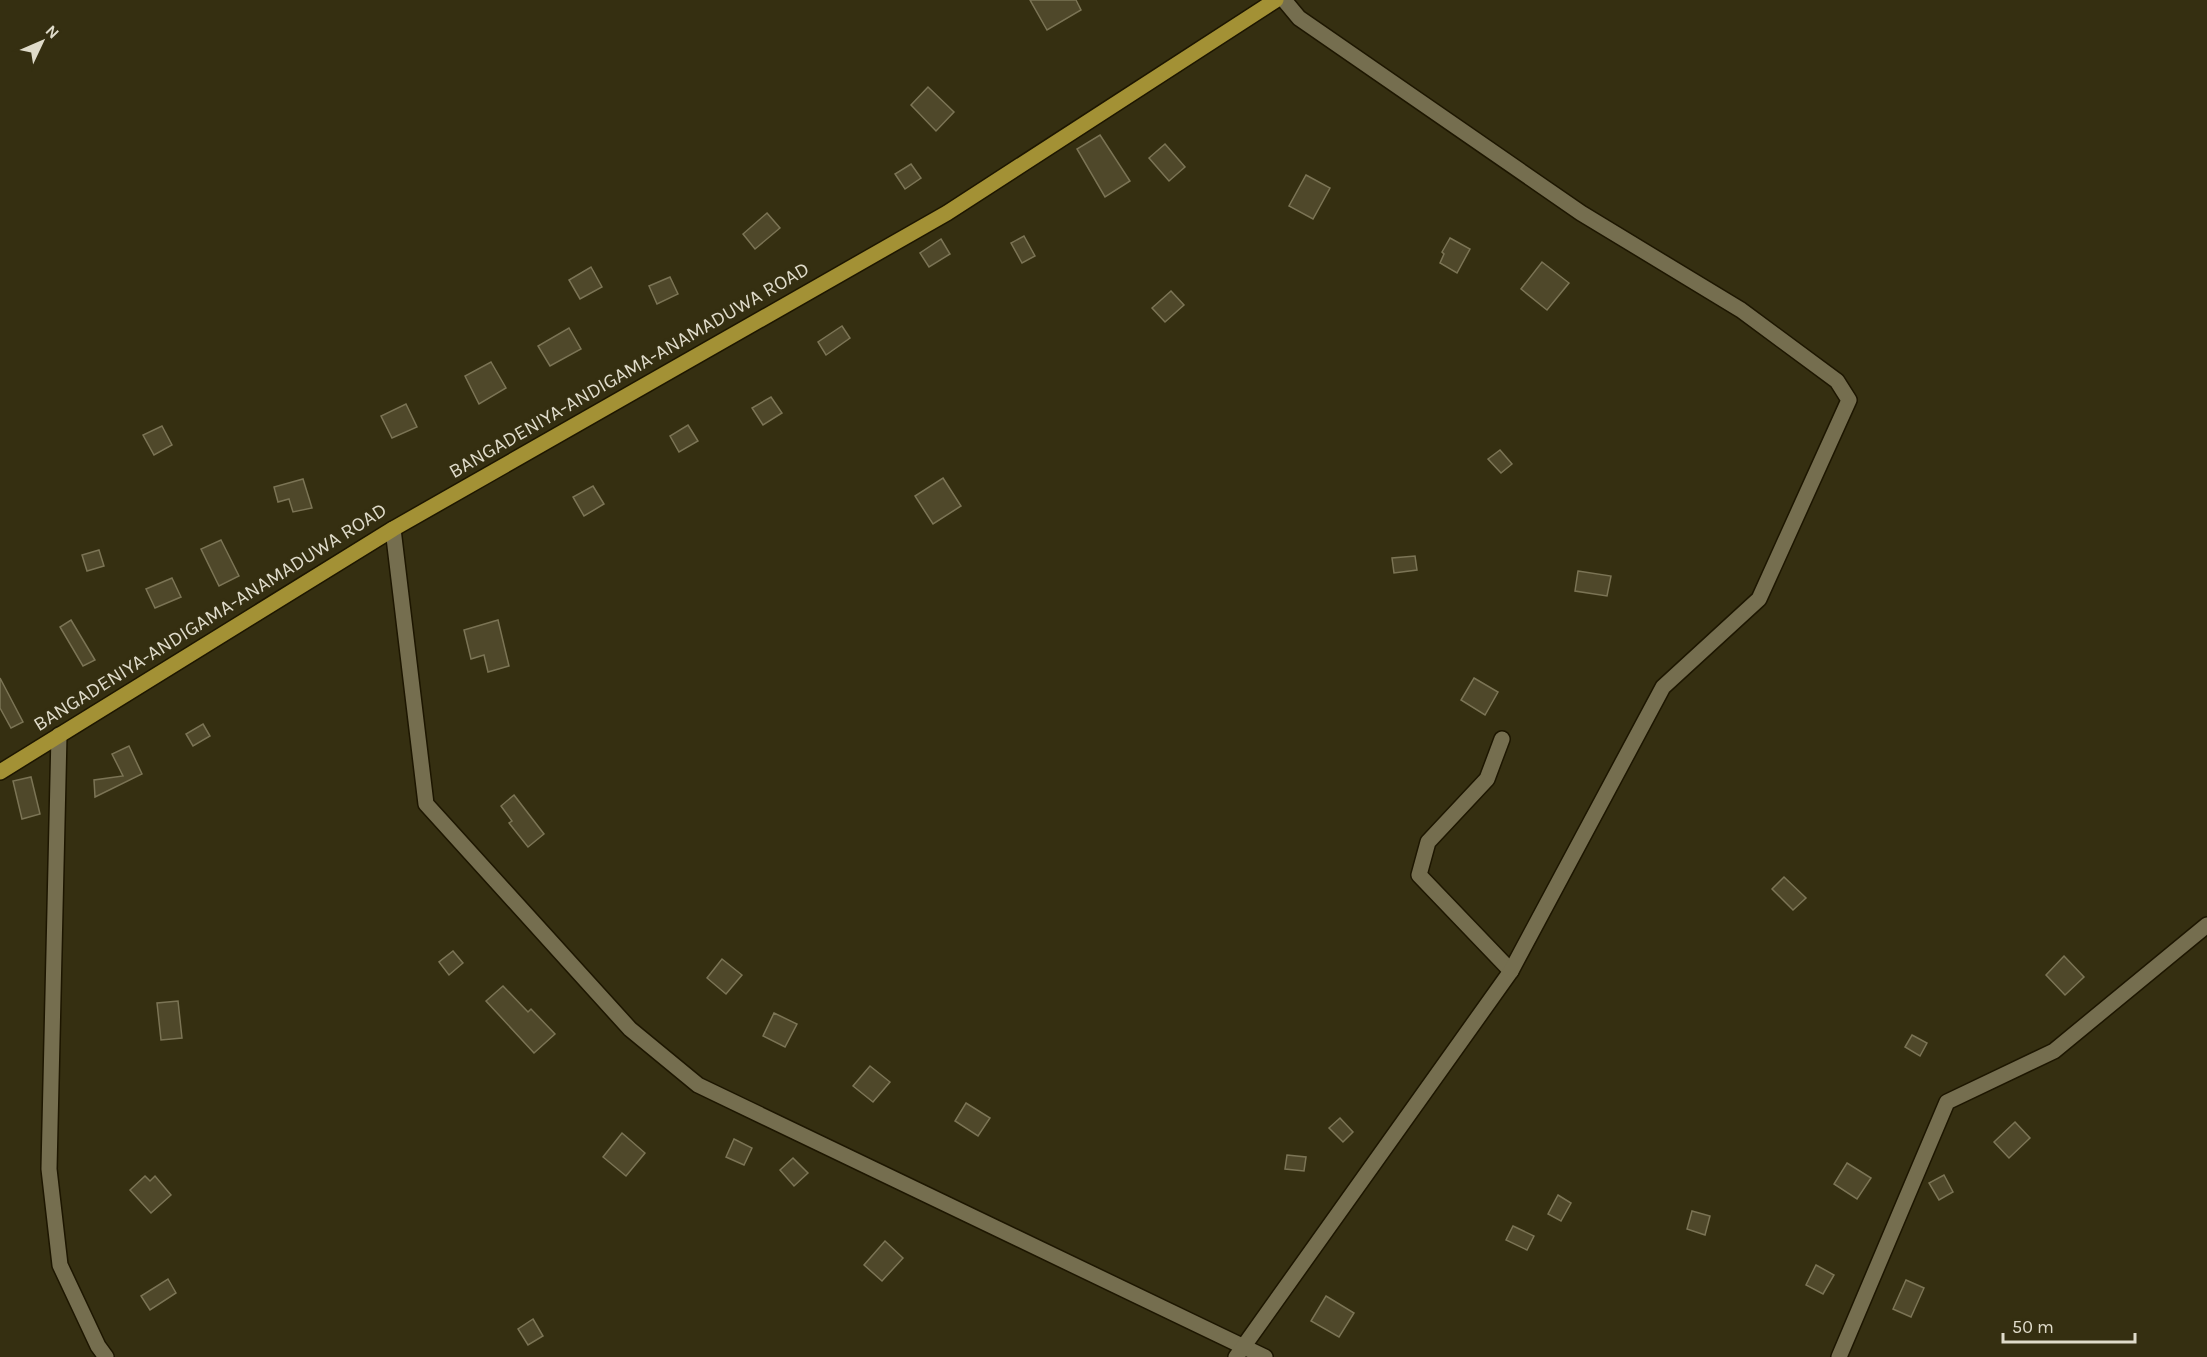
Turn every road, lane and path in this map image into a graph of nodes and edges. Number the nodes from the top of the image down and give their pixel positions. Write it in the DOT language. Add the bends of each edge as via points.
graph roads {
  1 [pos="1276,0"];
  2 [pos="1284,0"];
  3 [pos="393,529"];
  4 [pos="59,735"];
  5 [pos="1502,739"];
  6 [pos="0,772"];
  7 [pos="2207,924"];
  8 [pos="1511,971"];
  9 [pos="1240,1352"];
  10 [pos="106,1357"];
  11 [pos="1265,1357"];
  12 [pos="1839,1357"];
  1 -- 3 [label="main road, BANGADENIYA-ANDIGAMA-ANAMADUWA ROAD" via="947,213"];
  2 -- 8 [label="street" via="1299,18 1581,213 1741,310 1837,381 1849,400 1759,599 1663,687"];
  3 -- 4 [label="main road, BANGADENIYA-ANDIGAMA-ANAMADUWA ROAD"];
  3 -- 9 [label="street" via="426,804 630,1029 698,1085"];
  4 -- 6 [label="main road, BANGADENIYA-ANDIGAMA-ANAMADUWA ROAD"];
  4 -- 10 [label="street" via="49,1169 60,1265"];
  5 -- 8 [label="street" via="1487,779 1428,842 1419,875"];
  7 -- 12 [label="street" via="2054,1051 1947,1102"];
  8 -- 9 [label="street"];
  9 -- 11 [label="street"];
}
